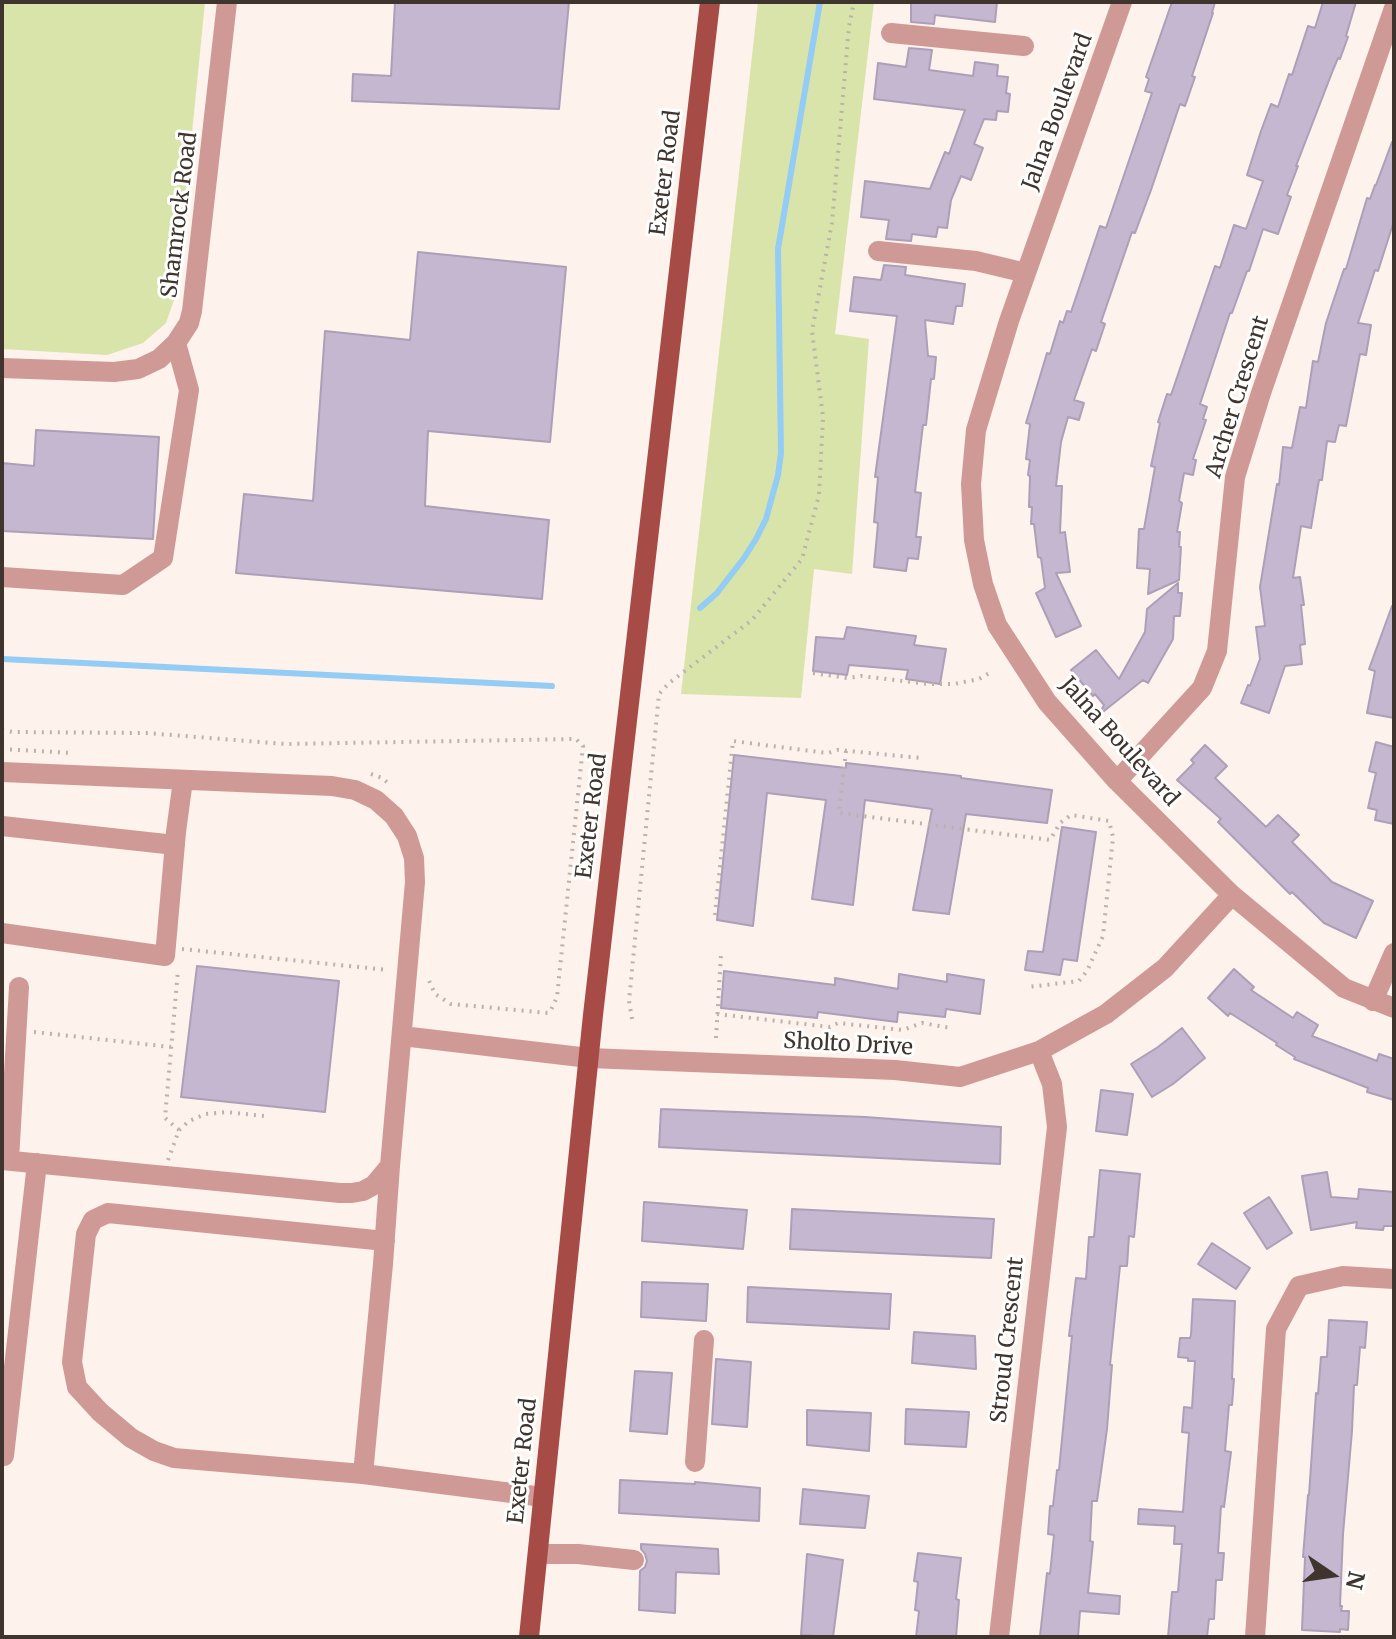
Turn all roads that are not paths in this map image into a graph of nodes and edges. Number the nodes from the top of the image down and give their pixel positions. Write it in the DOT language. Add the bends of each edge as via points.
graph roads {
  1 [pos="227,2"];
  2 [pos="710,2"];
  3 [pos="1122,2"];
  4 [pos="1394,8"];
  5 [pos="891,33"];
  6 [pos="1024,46"];
  7 [pos="878,251"];
  8 [pos="1026,273"];
  9 [pos="176,343"];
  10 [pos="2,368"];
  11 [pos="2,577"];
  12 [pos="2,772"];
  13 [pos="183,780"];
  14 [pos="1117,781"];
  15 [pos="2,826"];
  16 [pos="175,845"];
  17 [pos="1232,895"];
  18 [pos="2,933"];
  19 [pos="1394,953"];
  20 [pos="19,987"];
  21 [pos="1373,1001"];
  22 [pos="1394,1008"];
  23 [pos="402,1036"];
  24 [pos="1039,1051"];
  25 [pos="589,1058"];
  26 [pos="6,1160"];
  27 [pos="37,1163"];
  28 [pos="390,1166"];
  29 [pos="385,1241"];
  30 [pos="1394,1279"];
  31 [pos="704,1340"];
  32 [pos="2,1456"];
  33 [pos="695,1462"];
  34 [pos="363,1474"];
  35 [pos="543,1497"];
  36 [pos="538,1554"];
  37 [pos="634,1560"];
  38 [pos="529,1637"];
  39 [pos="999,1637"];
  40 [pos="1255,1637"];
  1 -- 9 [label="street, Shamrock Road" via="192,311"];
  2 -- 25 [label="main road, Exeter Road"];
  3 -- 8 [label="street, Jalna Boulevard"];
  4 -- 14 [label="street, Archer Crescent" via="1235,477 1217,651 1202,688"];
  5 -- 6 [label="street"];
  7 -- 8 [label="street" via="976,261"];
  8 -- 14 [label="street, Jalna Boulevard" via="976,430 971,484 974,540 997,625 1047,702"];
  9 -- 10 [label="street, Shamrock Road" via="159,359 126,371"];
  9 -- 11 [label="street" via="189,390 163,558 123,585"];
  12 -- 13 [label="street"];
  13 -- 16 [label="street"];
  13 -- 23 [label="street" via="332,786 376,800 394,816 407,836 415,882"];
  14 -- 17 [label="street, Jalna Boulevard"];
  15 -- 16 [label="street"];
  16 -- 18 [label="street" via="165,956"];
  17 -- 21 [label="street, Jalna Boulevard" via="1344,988"];
  17 -- 24 [label="street, Sholto Drive" via="1165,968 1106,1014"];
  19 -- 21 [label="street"];
  20 -- 26 [label="street"];
  21 -- 22 [label="street, Jalna Boulevard"];
  23 -- 25 [label="street, Sholto Drive"];
  23 -- 28 [label="street"];
  24 -- 25 [label="street, Sholto Drive" via="960,1077"];
  24 -- 39 [label="street, Stroud Crescent" via="1052,1084 1057,1127"];
  25 -- 35 [label="main road, Exeter Road"];
  26 -- 27 [label="street"];
  27 -- 28 [label="street" via="352,1193 374,1185"];
  27 -- 32 [label="street"];
  28 -- 29 [label="street"];
  29 -- 34 [label="street"];
  29 -- 34 [label="street" via="108,1213 93,1220 86,1234 72,1362 77,1387 100,1412 154,1451 174,1458"];
  30 -- 40 [label="street" via="1343,1276 1299,1286 1276,1329"];
  31 -- 33 [label="street"];
  34 -- 35 [label="street"];
  35 -- 36 [label="main road, Exeter Road"];
  36 -- 37 [label="street"];
  36 -- 38 [label="main road, Exeter Road"];
}
